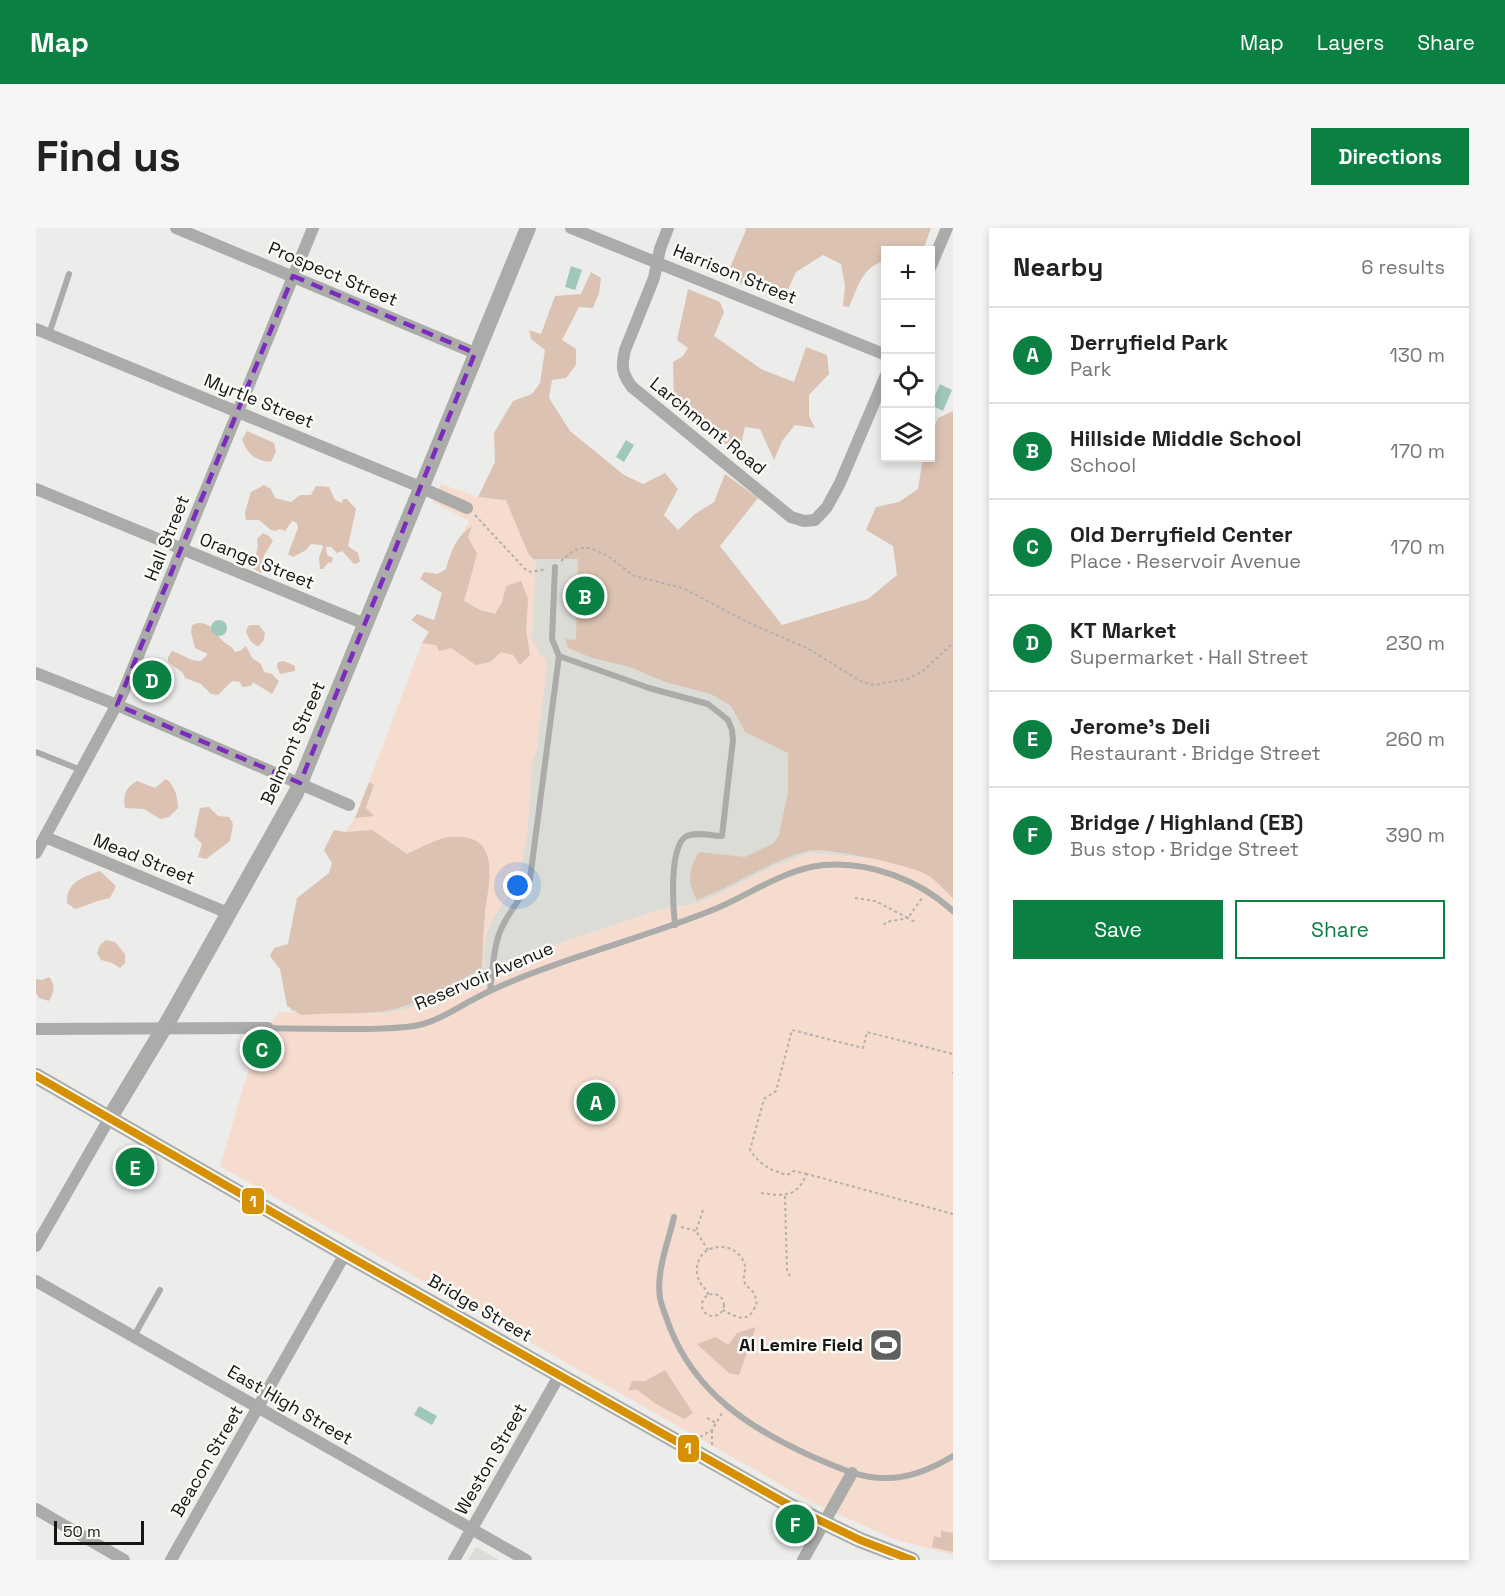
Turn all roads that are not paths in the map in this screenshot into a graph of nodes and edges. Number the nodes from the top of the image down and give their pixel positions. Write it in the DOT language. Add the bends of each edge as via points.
graph roads {
  1 [pos="176,228"];
  2 [pos="313,228"];
  3 [pos="528,228"];
  4 [pos="571,228"];
  5 [pos="668,228"];
  6 [pos="947,228"];
  7 [pos="935,256"];
  8 [pos="657,261"];
  9 [pos="69,274"];
  10 [pos="293,276"];
  11 [pos="36,329"];
  12 [pos="49,334"];
  13 [pos="475,353"];
  14 [pos="883,354"];
  15 [pos="881,385"];
  16 [pos="237,412"];
  17 [pos="421,488"];
  18 [pos="36,489"];
  19 [pos="467,508"];
  20 [pos="182,550"];
  21 [pos="555,567"];
  22 [pos="365,624"];
  23 [pos="560,656"];
  24 [pos="36,673"];
  25 [pos="117,705"];
  26 [pos="36,752"];
  27 [pos="82,771"];
  28 [pos="300,783"];
  29 [pos="349,805"];
  30 [pos="45,837"];
  31 [pos="36,853"];
  32 [pos="953,911"];
  33 [pos="228,913"];
  34 [pos="675,925"];
  35 [pos="490,990"];
  36 [pos="168,1028"];
  37 [pos="36,1029"];
  38 [pos="268,1029"];
  39 [pos="36,1076"];
  40 [pos="110,1119"];
  41 [pos="673,1221"];
  42 [pos="36,1246"];
  43 [pos="345,1254"];
  44 [pos="36,1281"];
  45 [pos="160,1290"];
  46 [pos="134,1336"];
  47 [pos="559,1376"];
  48 [pos="258,1407"];
  49 [pos="953,1456"];
  50 [pos="852,1473"];
  51 [pos="36,1509"];
  52 [pos="823,1524"];
  53 [pos="472,1530"];
  54 [pos="124,1560"];
  55 [pos="171,1560"];
  56 [pos="454,1560"];
  57 [pos="526,1560"];
  58 [pos="803,1560"];
  59 [pos="912,1560"];
  1 -- 10 [label="street, Prospect Street"];
  2 -- 10 [label="street, Hall Street"];
  3 -- 13 [label="main road, Belmont Street"];
  4 -- 8 [label="street, Harrison Street"];
  5 -- 8 [label="street"];
  6 -- 7 [label="street"];
  8 -- 14 [label="street, Harrison Street"];
  8 -- 15 [label="street, Larchmont Road" via="625,350 625,378 791,517 814,520 827,507"];
  9 -- 12 [label="lane"];
  10 -- 13 [label="street, Prospect Street"];
  10 -- 16 [label="street, Hall Street"];
  11 -- 12 [label="street, Myrtle Street"];
  12 -- 16 [label="street, Myrtle Street"];
  13 -- 17 [label="main road, Belmont Street"];
  16 -- 17 [label="street, Myrtle Street"];
  16 -- 20 [label="street, Hall Street"];
  17 -- 19 [label="street, Myrtle Street"];
  17 -- 22 [label="main road, Belmont Street"];
  18 -- 20 [label="street, Orange Street"];
  20 -- 22 [label="street, Orange Street"];
  20 -- 25 [label="street, Hall Street"];
  21 -- 23 [label="lane" via="552,639"];
  22 -- 28 [label="main road, Belmont Street"];
  23 -- 34 [label="lane" via="708,704 728,720 733,740 722,836 692,834 679,847 672,888"];
  23 -- 35 [label="lane" via="530,879 497,939"];
  24 -- 25 [label="street"];
  25 -- 27 [label="street, Hall Street"];
  25 -- 28 [label="street"];
  26 -- 27 [label="lane"];
  27 -- 30 [label="street, Hall Street"];
  28 -- 29 [label="street"];
  28 -- 33 [label="main road, Belmont Street"];
  30 -- 31 [label="street, Hall Street"];
  30 -- 33 [label="street, Mead Street"];
  32 -- 34 [label="lane, Reservoir Avenue" via="927,891 873,868 809,867"];
  33 -- 36 [label="main road, Belmont Street"];
  34 -- 35 [label="lane, Reservoir Avenue" via="563,961"];
  35 -- 38 [label="lane, Reservoir Avenue" via="437,1019 407,1027"];
  36 -- 37 [label="street, Reservoir Avenue"];
  36 -- 38 [label="street, Reservoir Avenue"];
  36 -- 40 [label="main road, Belmont Street"];
  39 -- 40 [label="main road, Bridge Street"];
  40 -- 42 [label="street, Belmont Street"];
  40 -- 43 [label="main road, Bridge Street"];
  41 -- 50 [label="lane" via="660,1275 660,1298 690,1368 726,1406 753,1425"];
  43 -- 47 [label="main road, Bridge Street"];
  43 -- 48 [label="street, Beacon Street"];
  44 -- 46 [label="street, East High Street"];
  45 -- 46 [label="lane"];
  46 -- 48 [label="street, East High Street"];
  47 -- 52 [label="main road, Bridge Street"];
  47 -- 53 [label="street, Weston Street"];
  48 -- 53 [label="street, East High Street"];
  48 -- 55 [label="street, Beacon Street"];
  49 -- 50 [label="lane" via="903,1476"];
  50 -- 52 [label="street"];
  51 -- 54 [label="street"];
  52 -- 58 [label="street"];
  52 -- 59 [label="main road, Bridge Street"];
  53 -- 56 [label="street, Weston Street"];
  53 -- 57 [label="street, East High Street"];
}
